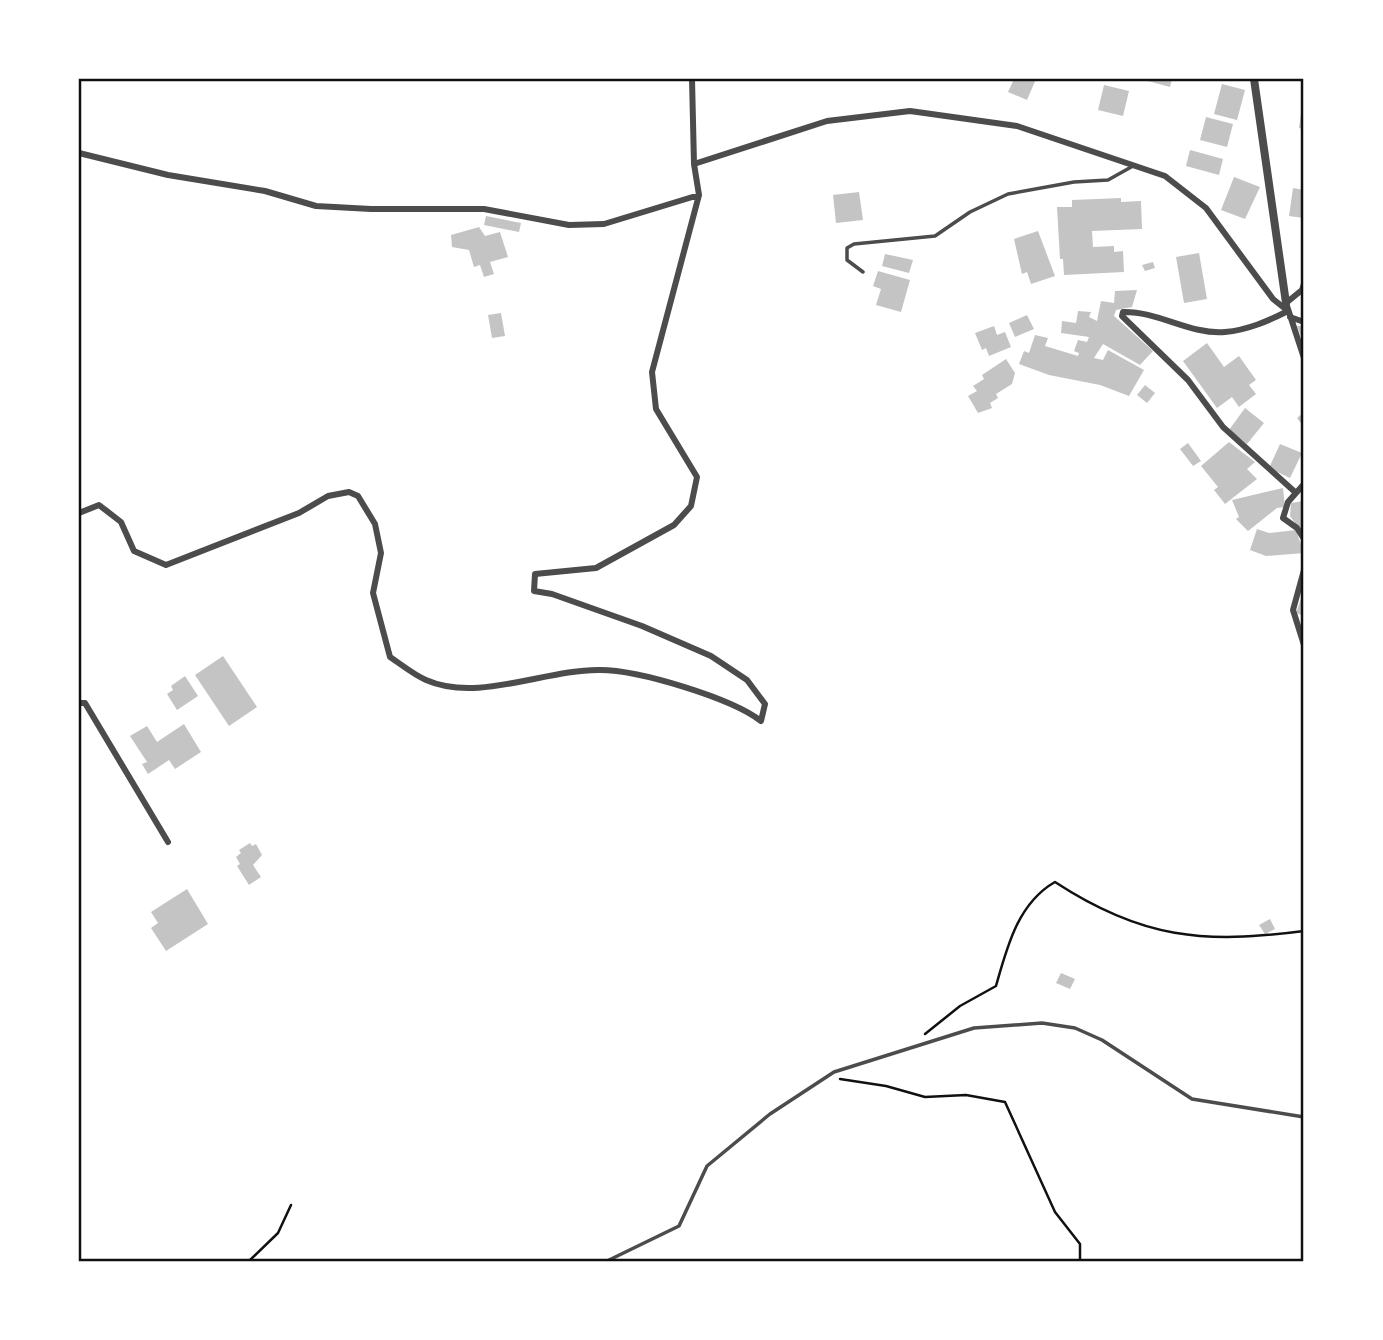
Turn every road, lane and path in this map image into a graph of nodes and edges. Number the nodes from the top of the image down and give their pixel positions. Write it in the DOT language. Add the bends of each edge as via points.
graph roads {
  1 [pos="692,79"];
  2 [pos="1254,79"];
  3 [pos="79,153"];
  4 [pos="694,164"];
  5 [pos="1135,165"];
  6 [pos="699,195"];
  7 [pos="863,272"];
  8 [pos="1304,284"];
  9 [pos="1288,310"];
  10 [pos="1304,322"];
  11 [pos="1304,358"];
  12 [pos="1304,484"];
  13 [pos="1295,492"];
  14 [pos="79,513"];
  15 [pos="1304,540"];
  16 [pos="1304,570"];
  17 [pos="1303,585"];
  18 [pos="1304,645"];
  19 [pos="79,703"];
  20 [pos="168,842"];
  21 [pos="1304,931"];
  22 [pos="914,1046"];
  23 [pos="826,1077"];
  24 [pos="1304,1117"];
  25 [pos="291,1205"];
  26 [pos="249,1261"];
  27 [pos="607,1261"];
  28 [pos="1080,1261"];
  1 -- 4 [label="street"];
  2 -- 9 [label="street"];
  3 -- 6 [label="street" via="168,175 265,191 316,206 484,209 569,225 604,224"];
  4 -- 5 [label="street" via="827,121 910,110 1017,127"];
  4 -- 6 [label="street"];
  5 -- 7 [label="lane" via="1108,180 1009,194 934,236 854,244 847,248 848,260"];
  5 -- 9 [label="street" via="1166,176 1206,208 1273,299"];
  6 -- 14 [label="street" via="652,372 656,409 697,477 691,506 674,525 596,568 535,574 534,591 642,626 711,656 747,680 765,704 761,721 745,708 682,688 600,670 454,688 426,680 390,657 373,593 381,553 375,524 358,496 349,492 328,496 299,513 166,565 134,551 121,522 99,505"];
  8 -- 9 [label="street"];
  9 -- 10 [label="street"];
  9 -- 11 [label="street"];
  9 -- 13 [label="street" via="1259,325 1224,333 1141,312 1123,312 1122,316 1188,380 1223,427"];
  12 -- 13 [label="street"];
  13 -- 15 [label="street" via="1283,518"];
  16 -- 17 [label="street"];
  17 -- 18 [label="street" via="1293,610"];
  19 -- 20 [label="street" via="85,703"];
  21 -- 22 [label="path" via="1200,938 1141,925 1088,904 1055,882 1041,890 1010,933 996,986 960,1006"];
  22 -- 23 [label="lane"];
  22 -- 24 [label="lane" via="974,1028 1042,1023 1075,1028 1102,1040 1192,1099"];
  23 -- 27 [label="lane" via="770,1114 707,1166 679,1226"];
  23 -- 28 [label="path" via="925,1097 966,1095 1004,1102 1055,1212 1080,1244"];
  25 -- 26 [label="path" via="278,1233"];
}
